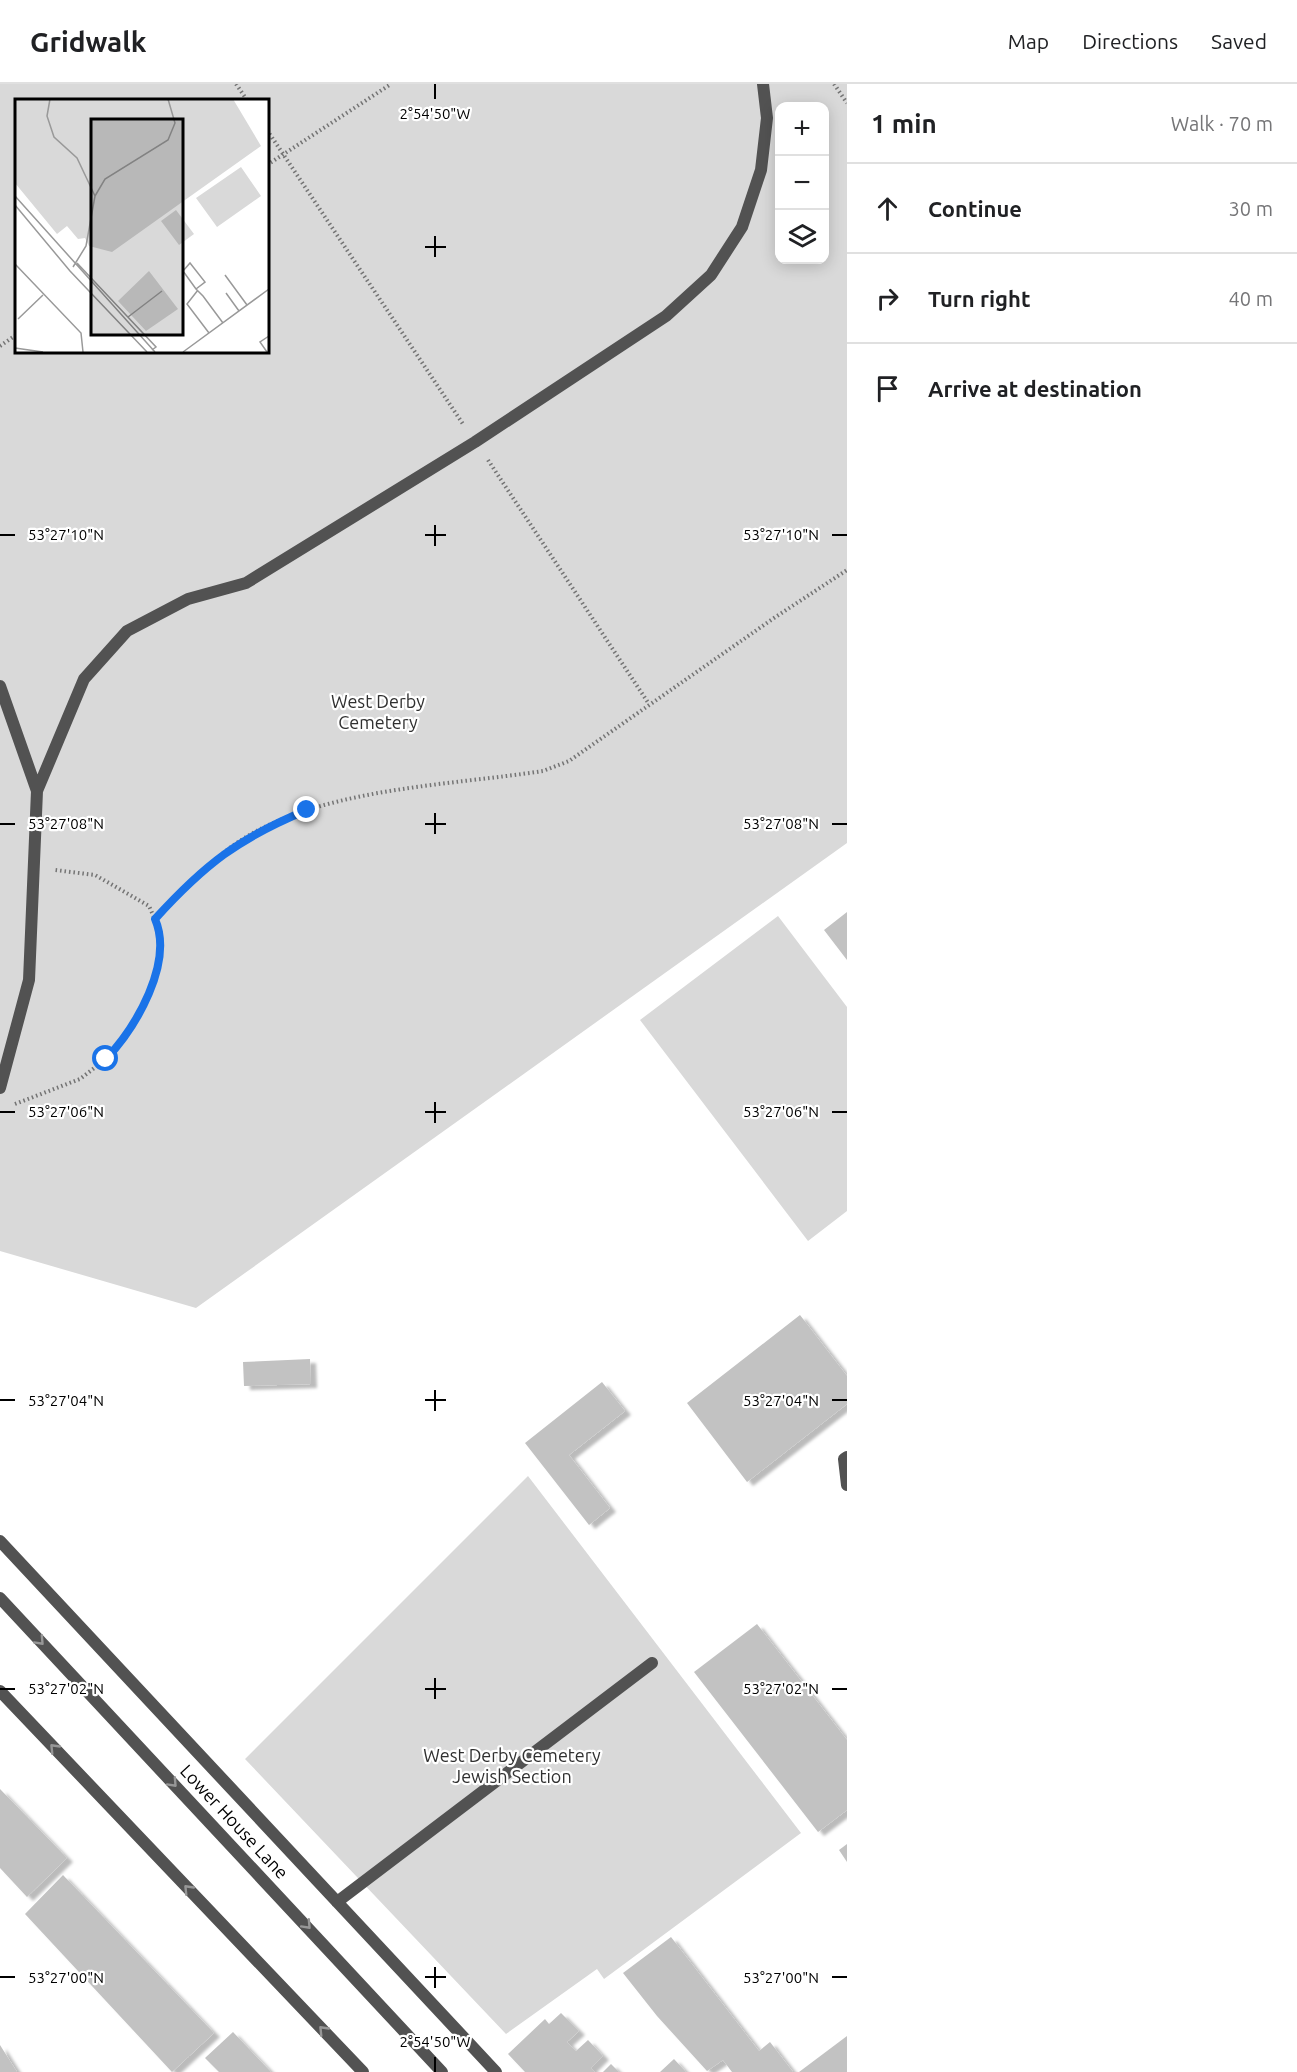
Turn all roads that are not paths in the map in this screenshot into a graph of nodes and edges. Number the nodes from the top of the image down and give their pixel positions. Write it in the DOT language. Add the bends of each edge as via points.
graph roads {
  1 [pos="763,84"];
  2 [pos="0,686"];
  3 [pos="37,791"];
  4 [pos="0,1088"];
  5 [pos="847,1457"];
  6 [pos="847,1485"];
  7 [pos="0,1541"];
  8 [pos="0,1598"];
  9 [pos="652,1663"];
  10 [pos="0,1691"];
  11 [pos="337,1902"];
  12 [pos="363,2072"];
  13 [pos="442,2072"];
  14 [pos="496,2072"];
  1 -- 3 [label="street" via="767,117 761,170 742,226 711,275 666,316 475,441 246,583 188,599 127,630 84,679"];
  2 -- 3 [label="street"];
  3 -- 4 [label="street" via="29,980"];
  5 -- 6 [label="street"];
  7 -- 11 [label="street"];
  8 -- 13 [label="street, Lower House Lane, one-way"];
  9 -- 11 [label="street"];
  12 -- 10 [label="street, one-way"];
  11 -- 14 [label="street"];
}
